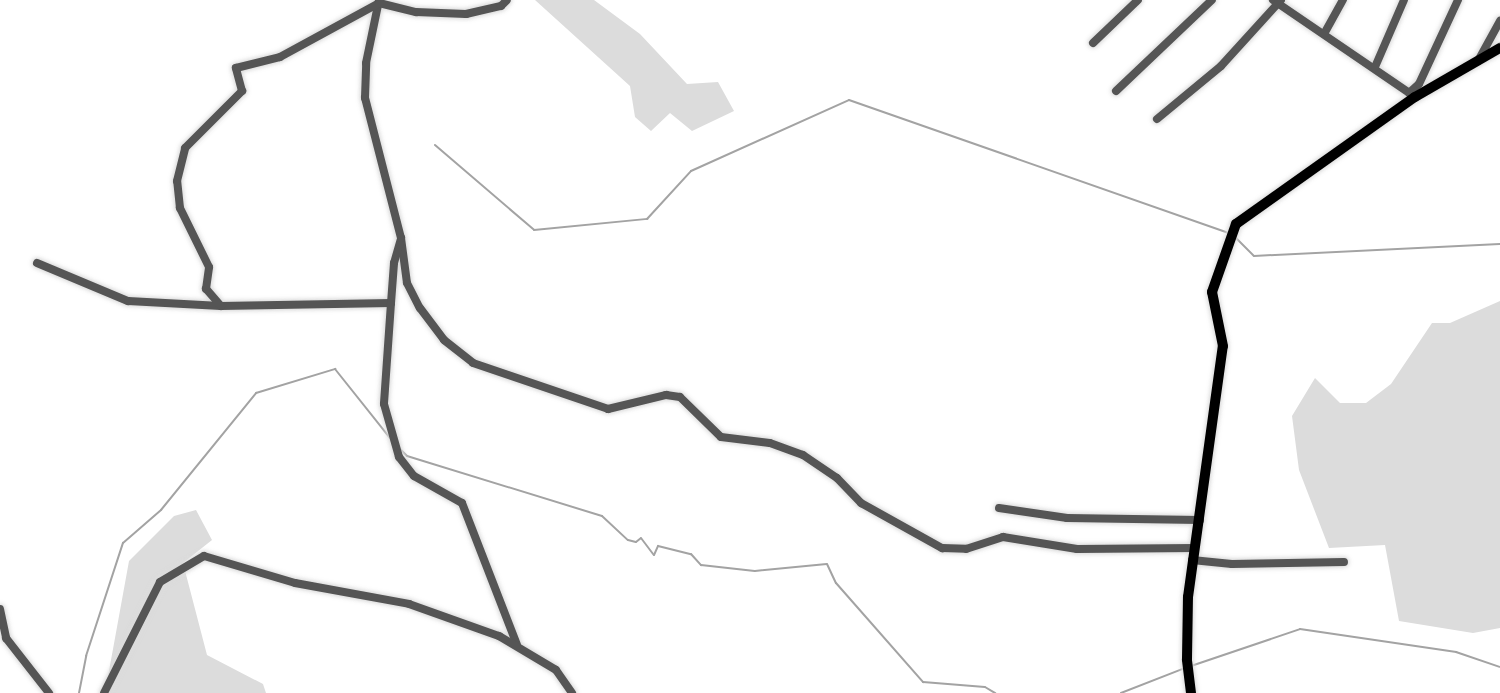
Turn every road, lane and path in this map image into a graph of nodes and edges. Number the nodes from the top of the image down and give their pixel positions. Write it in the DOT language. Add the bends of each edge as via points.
graph roads {
  1 [pos="507,0"];
  2 [pos="1138,0"];
  3 [pos="1212,0"];
  4 [pos="1343,0"];
  5 [pos="1404,0"];
  6 [pos="1458,0"];
  7 [pos="1277,1"];
  8 [pos="379,2"];
  9 [pos="1500,21"];
  10 [pos="1324,34"];
  11 [pos="1093,43"];
  12 [pos="1500,48"];
  13 [pos="1477,63"];
  14 [pos="1375,67"];
  15 [pos="1116,92"];
  16 [pos="1412,95"];
  17 [pos="1157,119"];
  18 [pos="401,238"];
  19 [pos="37,263"];
  20 [pos="391,303"];
  21 [pos="221,306"];
  22 [pos="999,508"];
  23 [pos="1200,520"];
  24 [pos="1195,548"];
  25 [pos="1192,560"];
  26 [pos="1344,562"];
  27 [pos="0,609"];
  28 [pos="517,646"];
  29 [pos="49,693"];
  30 [pos="104,693"];
  31 [pos="572,693"];
  32 [pos="1191,693"];
  1 -- 8 [label="street" via="501,6 466,14 416,12"];
  2 -- 11 [label="street"];
  3 -- 15 [label="street"];
  4 -- 10 [label="street"];
  5 -- 14 [label="street"];
  6 -- 16 [label="street"];
  7 -- 10 [label="street"];
  7 -- 17 [label="street" via="1221,66"];
  8 -- 18 [label="street" via="366,63 365,98"];
  8 -- 21 [label="street" via="280,57 236,68 242,91 185,148 177,181 180,208 208,267 206,289"];
  9 -- 13 [label="street"];
  10 -- 14 [label="street" via="1352,57"];
  12 -- 13 [label="main road"];
  13 -- 16 [label="main road"];
  14 -- 16 [label="street"];
  16 -- 23 [label="main road" via="1236,224 1212,292 1223,346"];
  18 -- 20 [label="street" via="394,263"];
  18 -- 24 [label="street" via="407,283 420,308 444,340 473,363 608,409 666,395 680,396 721,437 770,443 803,455 837,478 861,503 942,548 966,549 1003,537 1077,549"];
  19 -- 21 [label="street" via="128,301"];
  20 -- 21 [label="street"];
  20 -- 28 [label="street" via="384,404 399,457 414,476 462,503"];
  22 -- 23 [label="street" via="1067,518"];
  23 -- 24 [label="main road"];
  24 -- 25 [label="main road"];
  25 -- 26 [label="street" via="1232,564"];
  25 -- 32 [label="main road" via="1187,659"];
  27 -- 29 [label="street" via="6,638"];
  28 -- 30 [label="street" via="409,604 295,584 204,556 160,582"];
  28 -- 31 [label="street" via="556,670"];
}
